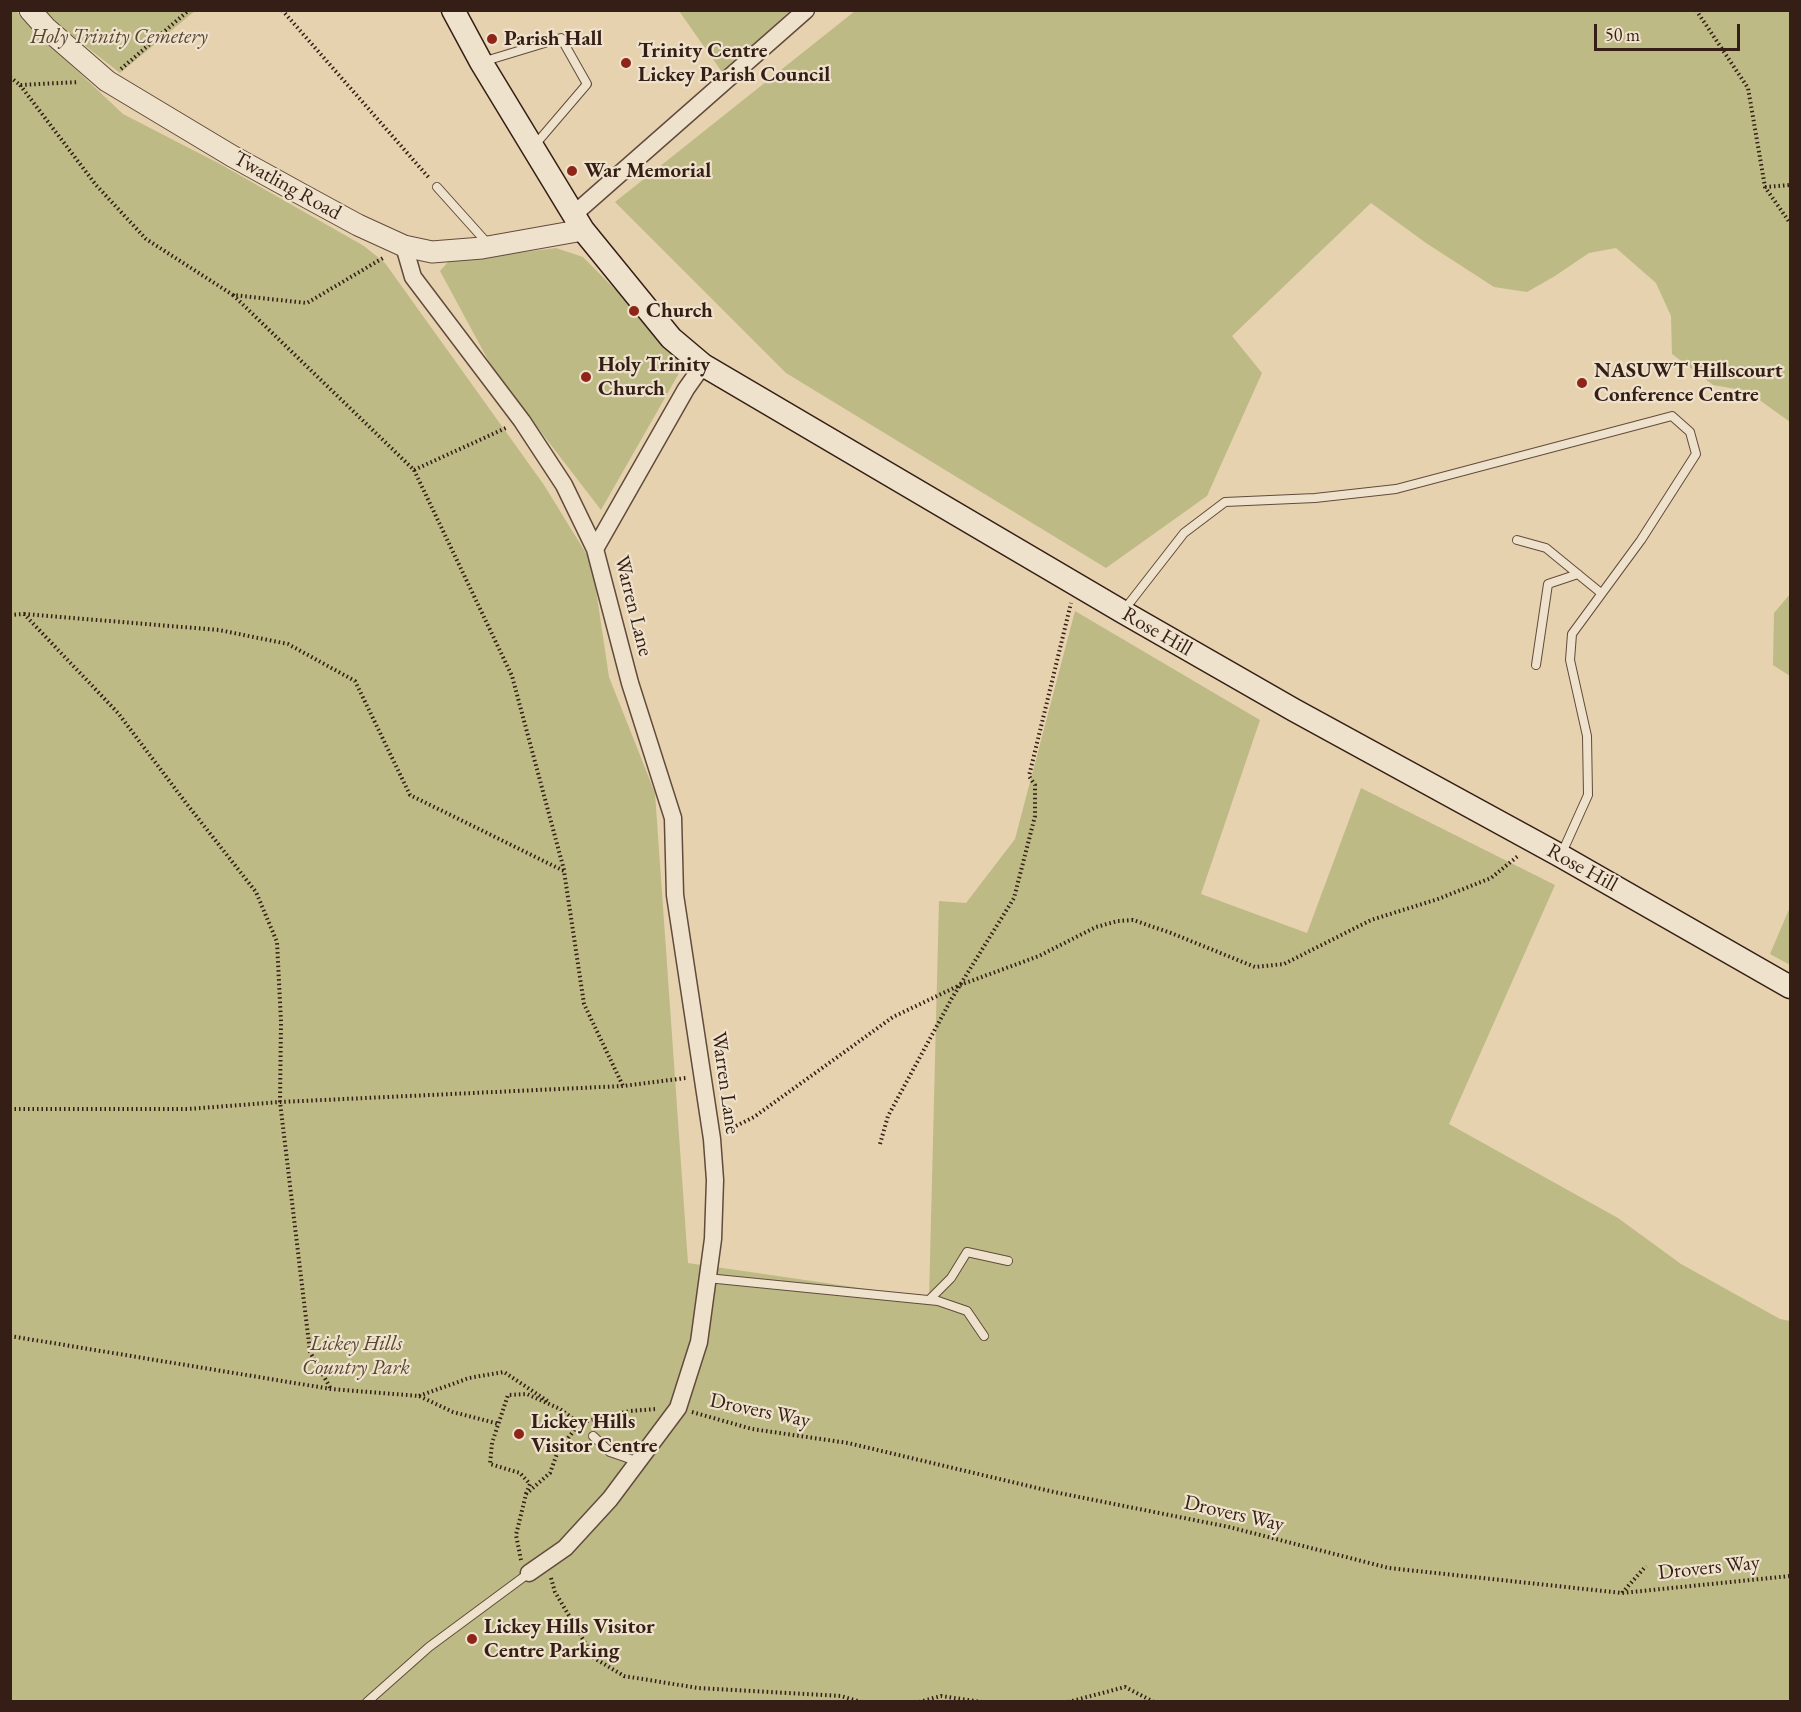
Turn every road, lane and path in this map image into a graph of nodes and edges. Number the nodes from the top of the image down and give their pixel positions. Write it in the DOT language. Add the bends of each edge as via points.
graph roads {
  1 [pos="30,10"];
  2 [pos="189,10"];
  3 [pos="282,10"];
  4 [pos="453,10"];
  5 [pos="806,10"];
  6 [pos="1696,10"];
  7 [pos="481,62"];
  8 [pos="10,77"];
  9 [pos="107,81"];
  10 [pos="20,85"];
  11 [pos="534,147"];
  12 [pos="1791,185"];
  13 [pos="437,187"];
  14 [pos="1765,187"];
  15 [pos="578,222"];
  16 [pos="1791,224"];
  17 [pos="404,246"];
  18 [pos="491,247"];
  19 [pos="233,295"];
  20 [pos="703,365"];
  21 [pos="522,421"];
  22 [pos="414,470"];
  23 [pos="1517,540"];
  24 [pos="596,549"];
  25 [pos="1578,574"];
  26 [pos="1080,586"];
  27 [pos="1601,593"];
  28 [pos="1122,612"];
  29 [pos="24,614"];
  30 [pos="10,615"];
  31 [pos="1536,665"];
  32 [pos="1534,843"];
  33 [pos="1561,856"];
  34 [pos="564,871"];
  35 [pos="960,985"];
  36 [pos="1791,987"];
  37 [pos="702,1077"];
  38 [pos="623,1086"];
  39 [pos="280,1102"];
  40 [pos="10,1109"];
  41 [pos="712,1139"];
  42 [pos="880,1144"];
  43 [pos="1008,1261"];
  44 [pos="707,1278"];
  45 [pos="929,1300"];
  46 [pos="10,1336"];
  47 [pos="984,1336"];
  48 [pos="331,1389"];
  49 [pos="420,1396"];
  50 [pos="560,1408"];
  51 [pos="678,1408"];
  52 [pos="579,1423"];
  53 [pos="499,1424"];
  54 [pos="593,1436"];
  55 [pos="533,1442"];
  56 [pos="558,1451"];
  57 [pos="640,1462"];
  58 [pos="526,1494"];
  59 [pos="546,1563"];
  60 [pos="1646,1566"];
  61 [pos="529,1573"];
  62 [pos="1791,1576"];
  63 [pos="1622,1593"];
  64 [pos="367,1701"];
  65 [pos="861,1701"];
  66 [pos="919,1701"];
  67 [pos="982,1701"];
  68 [pos="1068,1701"];
  69 [pos="1154,1701"];
  1 -- 9 [label="street, Twatling Road"];
  2 -- 9 [label="path"];
  3 -- 13 [label="path"];
  4 -- 7 [label="main road, Rose Hill"];
  5 -- 15 [label="street"];
  6 -- 14 [label="path" via="1748,88"];
  7 -- 11 [label="main road, Rose Hill"];
  7 -- 11 [label="lane" via="561,38 587,84"];
  8 -- 10 [label="path"];
  9 -- 10 [label="path"];
  9 -- 17 [label="street, Twatling Road" via="291,189"];
  10 -- 19 [label="path" via="96,185 146,239"];
  11 -- 15 [label="main road, Rose Hill"];
  12 -- 14 [label="path"];
  13 -- 18 [label="lane"];
  14 -- 16 [label="path"];
  15 -- 18 [label="street, Twatling Road"];
  15 -- 20 [label="main road, Rose Hill" via="671,338"];
  17 -- 18 [label="street, Twatling Road" via="432,252"];
  17 -- 19 [label="path" via="307,303"];
  17 -- 21 [label="street, Warren Lane" via="413,277"];
  19 -- 22 [label="path"];
  20 -- 24 [label="street, Warren Lane"];
  20 -- 26 [label="main road, Rose Hill"];
  21 -- 22 [label="path"];
  21 -- 24 [label="street, Warren Lane" via="564,485"];
  22 -- 34 [label="path" via="512,676"];
  23 -- 25 [label="lane" via="1546,548"];
  24 -- 37 [label="street, Warren Lane" via="630,682 673,818 675,895"];
  25 -- 27 [label="lane"];
  25 -- 31 [label="lane" via="1548,584"];
  26 -- 28 [label="main road, Rose Hill"];
  26 -- 35 [label="path" via="1069,607 1029,776 1035,785 1035,816 1014,898"];
  27 -- 28 [label="lane" via="1641,540 1696,454 1690,432 1672,416 1396,489 1225,502 1184,534"];
  27 -- 33 [label="lane" via="1572,634 1570,660 1587,736 1588,795"];
  28 -- 32 [label="main road, Rose Hill"];
  29 -- 30 [label="path"];
  29 -- 34 [label="path" via="219,630 288,644 355,681 410,795"];
  29 -- 39 [label="path" via="118,713 256,892 277,942"];
  32 -- 33 [label="main road, Rose Hill"];
  32 -- 35 [label="path" via="1491,878 1371,921 1284,964 1255,967 1133,920 1096,927 1039,956"];
  33 -- 36 [label="main road, Rose Hill"];
  34 -- 38 [label="path" via="584,1004"];
  35 -- 41 [label="path" via="893,1017 754,1118"];
  35 -- 42 [label="path" via="888,1116"];
  37 -- 38 [label="path"];
  37 -- 41 [label="street, Warren Lane"];
  38 -- 39 [label="path"];
  39 -- 40 [label="path" via="188,1109"];
  39 -- 48 [label="path" via="310,1352"];
  41 -- 44 [label="street, Warren Lane" via="713,1239"];
  43 -- 45 [label="lane" via="967,1252 951,1278"];
  44 -- 45 [label="lane"];
  44 -- 51 [label="street, Warren Lane" via="699,1342"];
  45 -- 47 [label="lane" via="967,1311"];
  46 -- 48 [label="path"];
  48 -- 49 [label="path"];
  49 -- 50 [label="path" via="469,1378 504,1372"];
  49 -- 53 [label="path" via="463,1415"];
  50 -- 52 [label="path"];
  50 -- 53 [label="path" via="527,1394 508,1395"];
  51 -- 52 [label="path, Drovers Way" via="630,1411"];
  51 -- 57 [label="street, Warren Lane"];
  51 -- 63 [label="path, Drovers Way" via="752,1429 848,1443 1054,1492 1229,1527 1389,1568"];
  52 -- 54 [label="path"];
  52 -- 56 [label="path"];
  53 -- 58 [label="path" via="490,1464 520,1473 530,1484"];
  54 -- 57 [label="lane" via="610,1452"];
  55 -- 56 [label="path"];
  56 -- 58 [label="path" via="550,1473"];
  57 -- 59 [label="street, Warren Lane" via="610,1500"];
  58 -- 61 [label="path" via="516,1535 522,1564"];
  59 -- 61 [label="street, Warren Lane"];
  59 -- 65 [label="path" via="555,1593 594,1658 624,1676 698,1688 841,1696"];
  60 -- 63 [label="path"];
  61 -- 64 [label="lane" via="429,1647"];
  62 -- 63 [label="path, Drovers Way"];
  66 -- 67 [label="path" via="941,1696"];
  68 -- 69 [label="path" via="1125,1687"];
}
